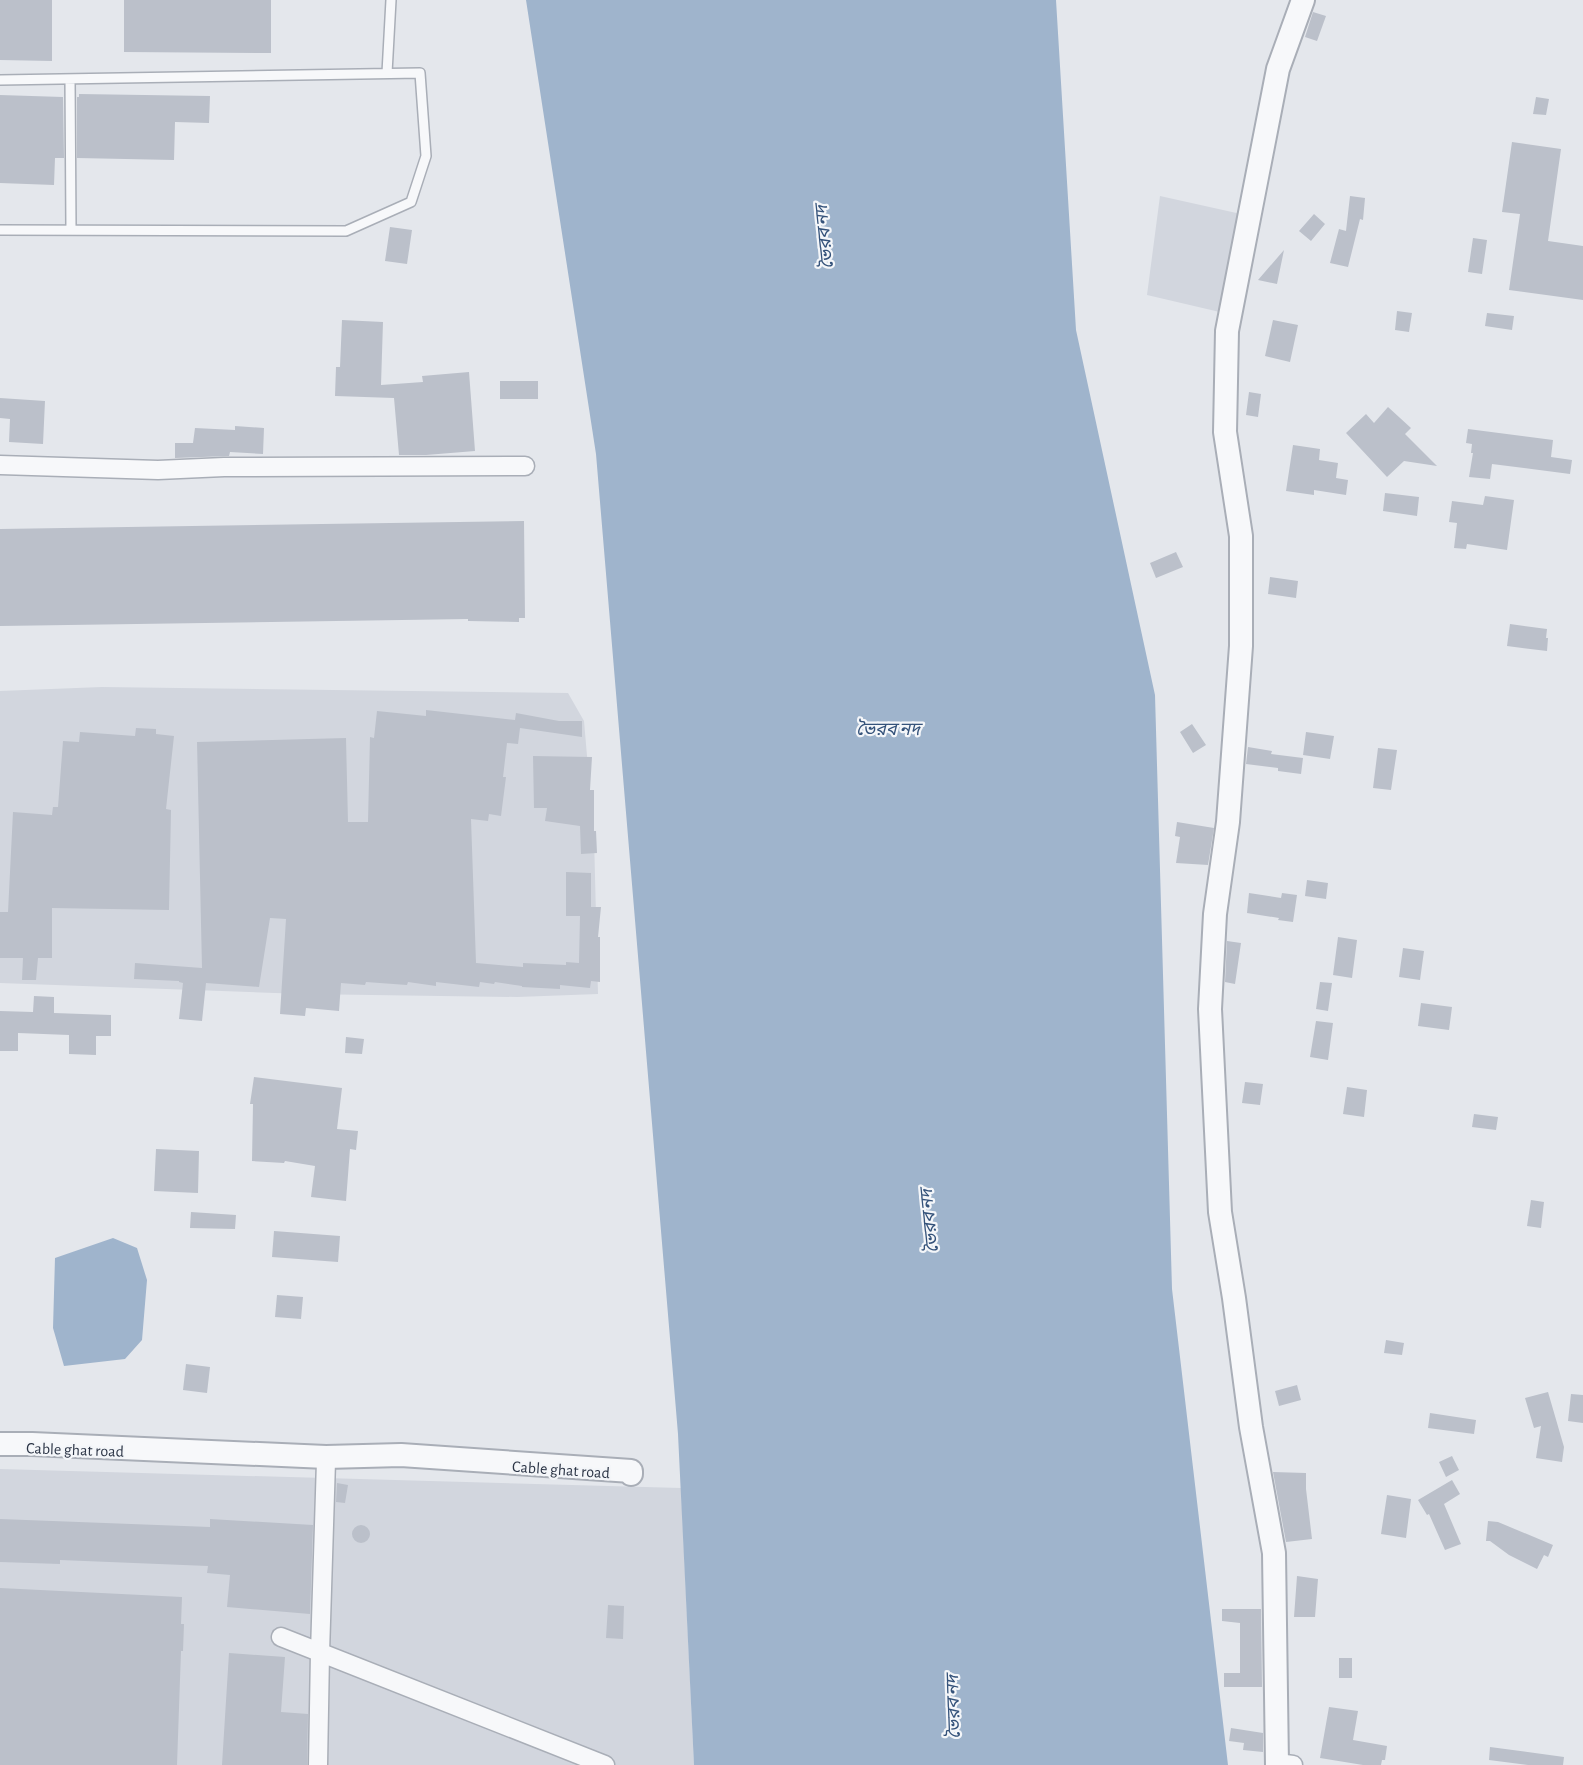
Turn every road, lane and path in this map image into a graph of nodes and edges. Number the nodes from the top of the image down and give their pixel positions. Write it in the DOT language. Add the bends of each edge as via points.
graph roads {
  1 [pos="391,0"];
  2 [pos="1303,0"];
  3 [pos="387,73"];
  4 [pos="70,79"];
  5 [pos="0,80"];
  6 [pos="0,230"];
  7 [pos="71,231"];
  8 [pos="0,465"];
  9 [pos="525,466"];
  10 [pos="0,1446"];
  11 [pos="327,1461"];
  12 [pos="281,1637"];
  13 [pos="320,1653"];
  14 [pos="1282,1764"];
  15 [pos="318,1765"];
  16 [pos="605,1765"];
  1 -- 3 [label="lane"];
  2 -- 14 [label="street" via="1278,69 1227,331 1225,432 1241,536 1241,646 1228,822 1215,914 1210,1009 1220,1212 1251,1427 1274,1553"];
  3 -- 4 [label="lane"];
  3 -- 7 [label="lane" via="420,73 426,156 411,202 346,231"];
  4 -- 5 [label="lane"];
  4 -- 7 [label="lane"];
  6 -- 7 [label="lane"];
  8 -- 9 [label="street" via="158,470"];
  10 -- 11 [label="street, Cable ghat road"];
  10 -- 11 [label="street, Cable ghat road" via="44,1444 326,1457 400,1455 631,1474 402,1459"];
  11 -- 13 [label="street"];
  12 -- 13 [label="street"];
  13 -- 15 [label="street"];
  13 -- 16 [label="street"];
}
